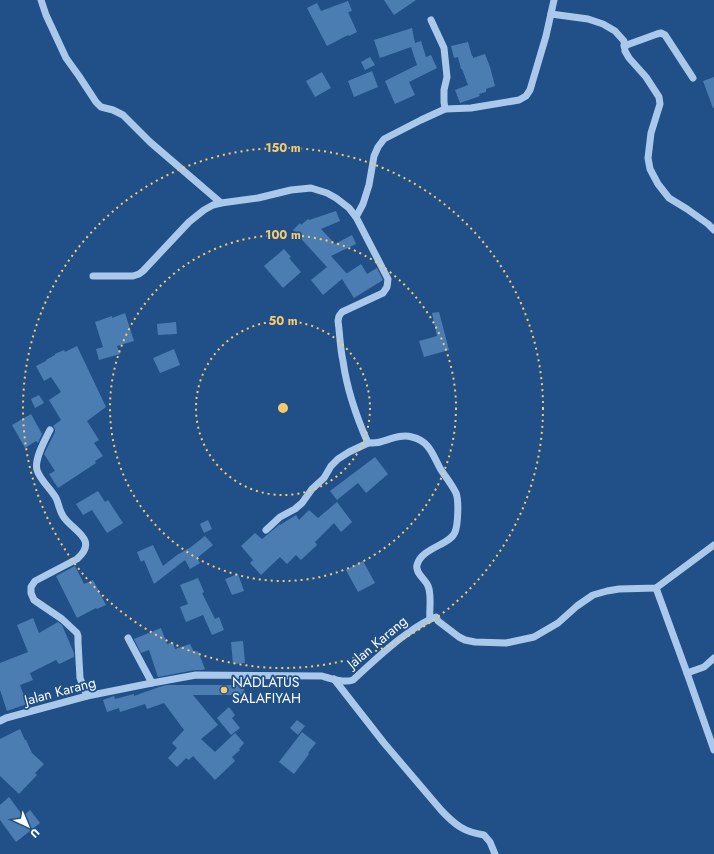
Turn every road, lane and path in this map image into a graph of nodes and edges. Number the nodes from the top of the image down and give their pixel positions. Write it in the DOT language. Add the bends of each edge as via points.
graph roads {
  1 [pos="41,0"];
  2 [pos="554,0"];
  3 [pos="551,14"];
  4 [pos="431,20"];
  5 [pos="624,46"];
  6 [pos="693,78"];
  7 [pos="445,110"];
  8 [pos="221,203"];
  9 [pos="356,217"];
  10 [pos="714,230"];
  11 [pos="93,276"];
  12 [pos="50,430"];
  13 [pos="368,443"];
  14 [pos="266,530"];
  15 [pos="714,546"];
  16 [pos="656,588"];
  17 [pos="430,619"];
  18 [pos="128,638"];
  19 [pos="714,658"];
  20 [pos="687,673"];
  21 [pos="334,679"];
  22 [pos="152,682"];
  23 [pos="87,696"];
  24 [pos="0,721"];
  25 [pos="714,750"];
  26 [pos="495,854"];
  1 -- 8 [label="street" via="66,58 96,102 101,107 123,115 150,142"];
  2 -- 3 [label="street"];
  3 -- 5 [label="street" via="588,19 603,24 615,31 624,41"];
  3 -- 7 [label="street" via="530,90 526,96 520,100"];
  4 -- 7 [label="street" via="444,48 447,77 444,90"];
  5 -- 6 [label="street" via="661,33 666,35"];
  5 -- 10 [label="street" via="628,58 646,77 659,97 660,104 650,133 650,169 669,198 687,208"];
  7 -- 9 [label="street" via="384,139 374,156 369,185"];
  8 -- 9 [label="street" via="311,188 336,198"];
  8 -- 11 [label="street" via="204,210 189,222 139,274"];
  9 -- 13 [label="street" via="388,279 383,293 342,312 338,321 342,360 351,400"];
  12 -- 23 [label="street" via="38,458 37,470 55,498 62,516 82,535 85,548 77,559 35,581 31,593 34,600 77,633 80,678"];
  13 -- 14 [label="street" via="338,459 302,503"];
  13 -- 17 [label="street" via="402,436 422,441 430,448 456,494 456,532 450,539 429,550 417,565 418,573 429,591"];
  15 -- 16 [label="street"];
  16 -- 17 [label="street, Jalan Karang" via="618,589 593,595 558,623 534,637 506,643 465,640 436,617"];
  16 -- 20 [label="street"];
  17 -- 21 [label="street, Jalan Karang" via="382,653 354,680"];
  18 -- 22 [label="street"];
  19 -- 20 [label="street" via="704,667"];
  20 -- 25 [label="street"];
  21 -- 22 [label="street, Jalan Karang" via="322,676 196,675"];
  21 -- 26 [label="street" via="384,743 450,820 462,829 484,835"];
  22 -- 23 [label="street, Jalan Karang"];
  23 -- 24 [label="street, Jalan Karang"];
}
